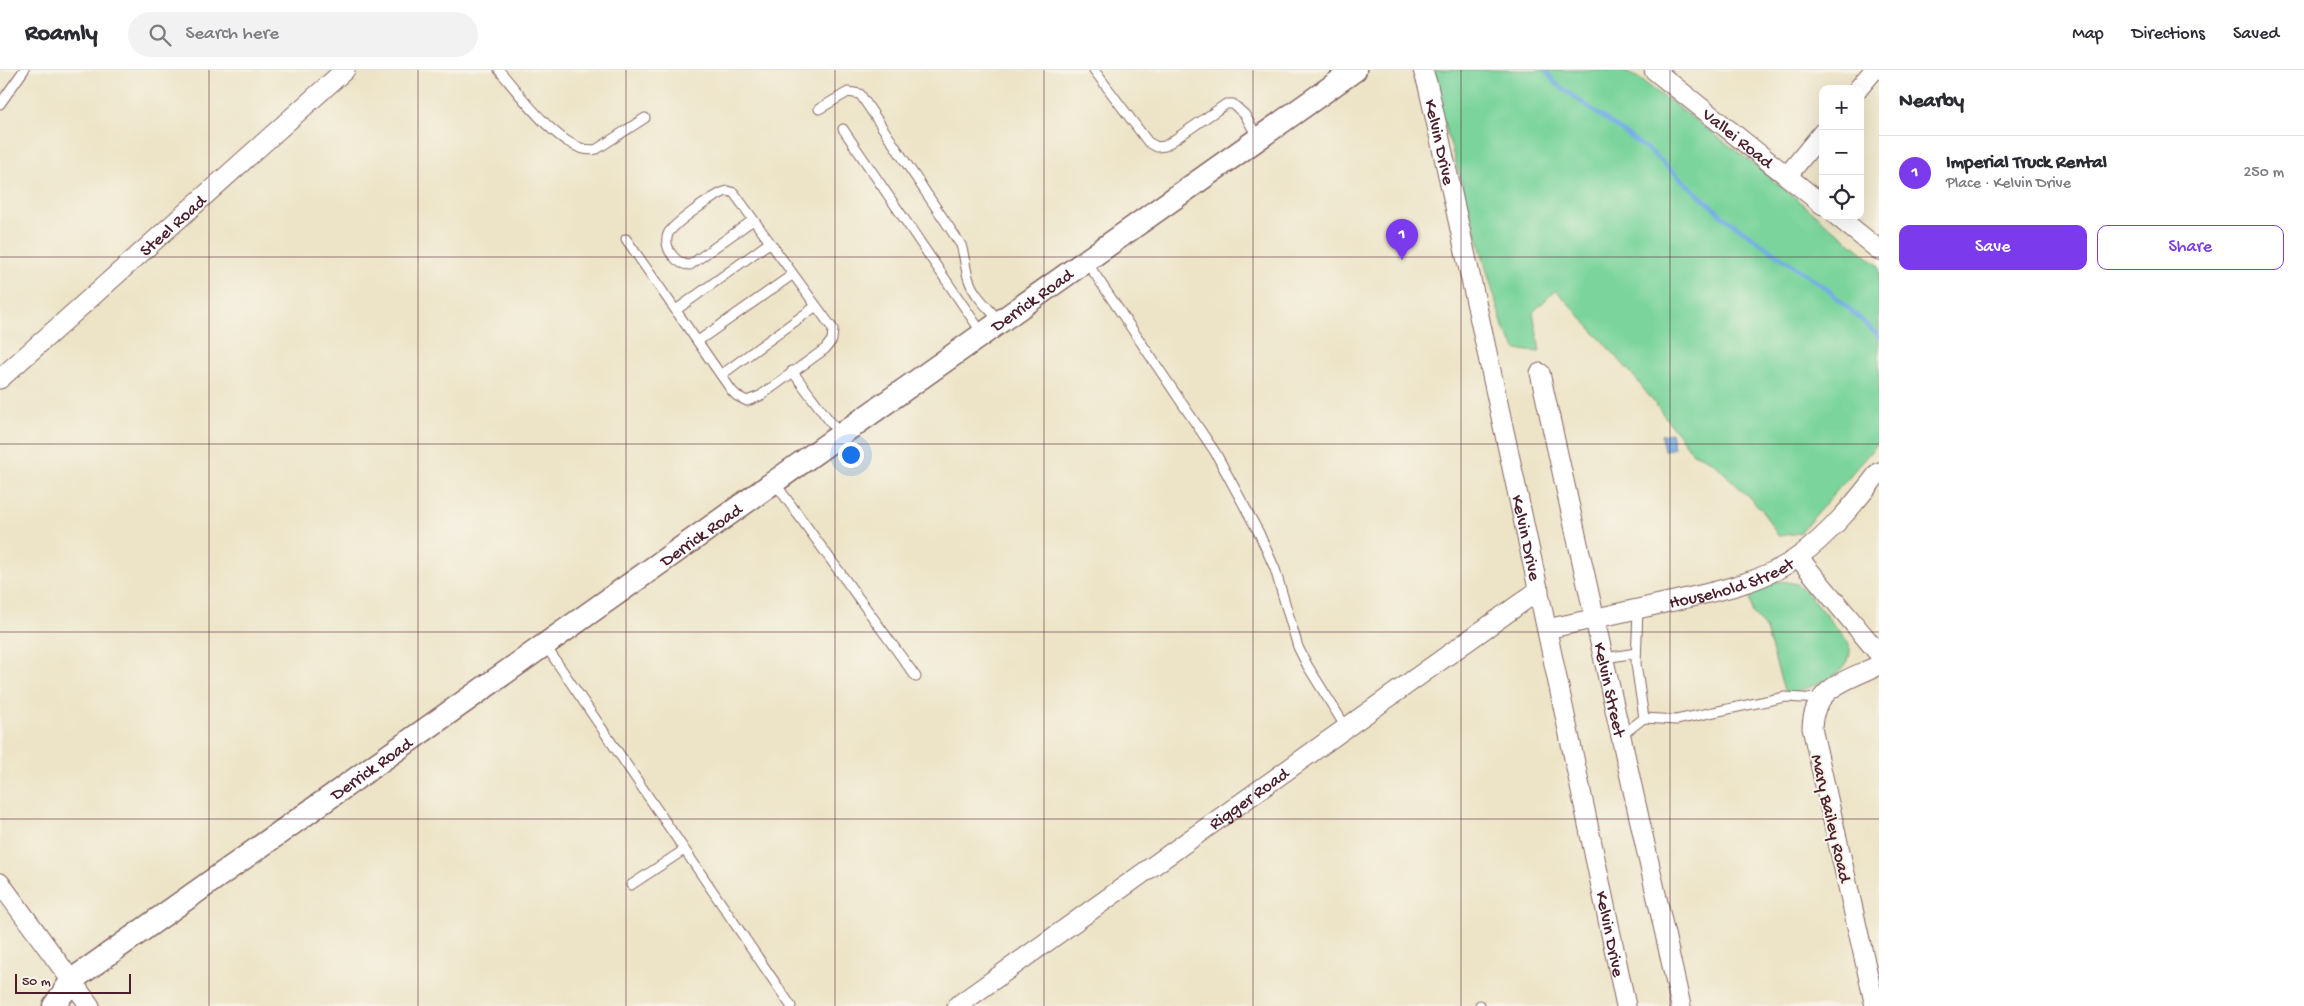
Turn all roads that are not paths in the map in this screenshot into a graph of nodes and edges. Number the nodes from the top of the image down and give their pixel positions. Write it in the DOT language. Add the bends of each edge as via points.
graph roads {
  1 [pos="24,70"];
  2 [pos="345,70"];
  3 [pos="499,70"];
  4 [pos="1094,70"];
  5 [pos="1355,70"];
  6 [pos="1423,70"];
  7 [pos="1654,70"];
  8 [pos="1874,70"];
  9 [pos="1861,85"];
  10 [pos="0,104"];
  11 [pos="819,109"];
  12 [pos="644,118"];
  13 [pos="843,129"];
  14 [pos="1819,137"];
  15 [pos="1258,139"];
  16 [pos="1787,176"];
  17 [pos="1819,202"];
  18 [pos="753,220"];
  19 [pos="1842,220"];
  20 [pos="626,239"];
  21 [pos="769,243"];
  22 [pos="1879,250"];
  23 [pos="1086,261"];
  24 [pos="792,275"];
  25 [pos="816,306"];
  26 [pos="676,310"];
  27 [pos="992,328"];
  28 [pos="698,342"];
  29 [pos="792,371"];
  30 [pos="1540,373"];
  31 [pos="721,375"];
  32 [pos="0,379"];
  33 [pos="840,436"];
  34 [pos="1879,472"];
  35 [pos="775,482"];
  36 [pos="1798,557"];
  37 [pos="1539,590"];
  38 [pos="1638,608"];
  39 [pos="1596,618"];
  40 [pos="1547,629"];
  41 [pos="545,645"];
  42 [pos="1636,653"];
  43 [pos="1879,654"];
  44 [pos="1605,658"];
  45 [pos="1879,665"];
  46 [pos="916,677"];
  47 [pos="1820,698"];
  48 [pos="1644,718"];
  49 [pos="1348,729"];
  50 [pos="1622,735"];
  51 [pos="684,850"];
  52 [pos="0,883"];
  53 [pos="631,885"];
  54 [pos="72,980"];
  55 [pos="54,1006"];
  56 [pos="90,1006"];
  57 [pos="791,1006"];
  58 [pos="957,1006"];
  59 [pos="1626,1006"];
  60 [pos="1681,1006"];
  61 [pos="1874,1006"];
  1 -- 10 [label="lane"];
  2 -- 32 [label="street, Steel Road"];
  3 -- 12 [label="lane" via="549,126 582,149 597,149"];
  4 -- 15 [label="lane" via="1148,142 1157,147 1165,146 1226,104 1233,104 1244,115"];
  5 -- 15 [label="street, Derrick Road"];
  6 -- 37 [label="street, Kelvin Drive"];
  7 -- 16 [label="street, Vallei Road"];
  8 -- 9 [label="street"];
  11 -- 27 [label="lane" via="848,92 860,94 961,245 968,279"];
  13 -- 27 [label="lane"];
  14 -- 16 [label="street"];
  15 -- 23 [label="street, Derrick Road"];
  16 -- 17 [label="street, Vallei Road"];
  18 -- 18 [label="lane" via="690,265 678,261 667,245 667,236 674,228 723,192 734,193"];
  18 -- 21 [label="lane"];
  19 -- 22 [label="street"];
  20 -- 26 [label="lane"];
  21 -- 24 [label="lane"];
  21 -- 26 [label="lane"];
  23 -- 27 [label="street, Derrick Road"];
  23 -- 49 [label="lane" via="1215,452 1275,569 1298,647"];
  24 -- 25 [label="lane"];
  24 -- 28 [label="lane"];
  25 -- 29 [label="lane" via="833,329 832,340 825,349"];
  25 -- 31 [label="lane"];
  26 -- 28 [label="lane"];
  27 -- 33 [label="street, Derrick Road"];
  28 -- 31 [label="lane"];
  29 -- 31 [label="lane" via="760,396 747,401 737,396"];
  29 -- 33 [label="lane"];
  30 -- 39 [label="street, Kelvin Street"];
  33 -- 35 [label="street, Derrick Road"];
  34 -- 36 [label="street, Household Street" via="1839,520"];
  35 -- 41 [label="street, Derrick Road"];
  35 -- 46 [label="lane"];
  36 -- 38 [label="street, Household Street" via="1766,575 1734,587"];
  36 -- 43 [label="street"];
  37 -- 40 [label="street, Kelvin Drive"];
  37 -- 49 [label="street, Rigger Road"];
  38 -- 39 [label="street, Household Street"];
  38 -- 42 [label="lane"];
  39 -- 40 [label="street, Household Street"];
  39 -- 44 [label="street, Kelvin Street"];
  40 -- 59 [label="street, Kelvin Drive"];
  41 -- 51 [label="lane"];
  41 -- 54 [label="street, Derrick Road"];
  42 -- 44 [label="lane"];
  42 -- 48 [label="lane"];
  44 -- 50 [label="street, Kelvin Street"];
  45 -- 47 [label="street" via="1832,688"];
  47 -- 48 [label="lane" via="1785,697 1676,720"];
  47 -- 61 [label="street, Mary Bailey Road" via="1812,717 1812,728"];
  48 -- 50 [label="lane"];
  49 -- 58 [label="street, Rigger Road"];
  50 -- 60 [label="street, Kelvin Street"];
  51 -- 53 [label="lane"];
  51 -- 57 [label="lane"];
  52 -- 54 [label="street"];
  54 -- 55 [label="street, Derrick Road"];
  54 -- 56 [label="street"];
}
